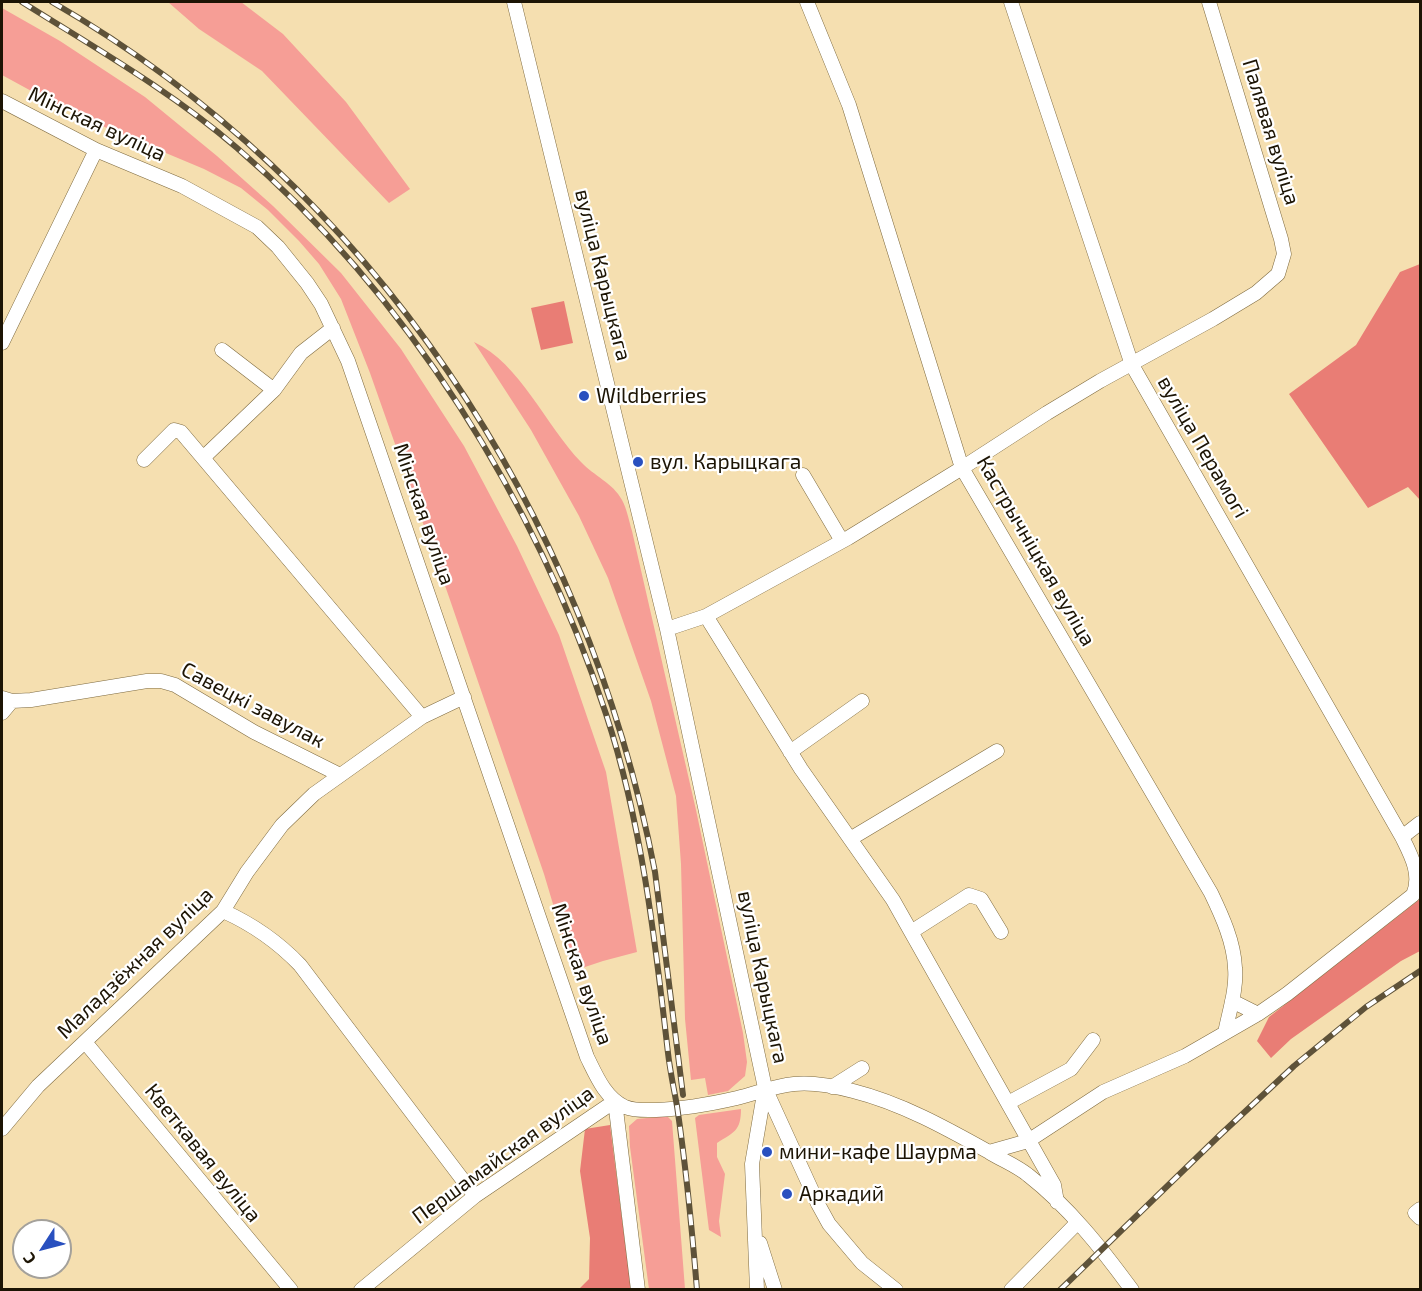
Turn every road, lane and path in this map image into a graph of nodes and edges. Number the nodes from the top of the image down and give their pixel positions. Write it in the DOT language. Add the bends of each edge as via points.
graph roads {
  1 [pos="514,2"];
  2 [pos="807,2"];
  3 [pos="1011,2"];
  4 [pos="1209,2"];
  5 [pos="2,101"];
  6 [pos="96,150"];
  7 [pos="333,328"];
  8 [pos="2,343"];
  9 [pos="222,350"];
  10 [pos="1132,365"];
  11 [pos="274,390"];
  12 [pos="204,457"];
  13 [pos="144,460"];
  14 [pos="962,468"];
  15 [pos="803,476"];
  16 [pos="842,541"];
  17 [pos="706,616"];
  18 [pos="667,629"];
  19 [pos="464,697"];
  20 [pos="7,700"];
  21 [pos="862,700"];
  22 [pos="2,713"];
  23 [pos="422,717"];
  24 [pos="997,750"];
  25 [pos="790,752"];
  26 [pos="340,775"];
  27 [pos="1420,823"];
  28 [pos="1402,837"];
  29 [pos="850,839"];
  30 [pos="223,911"];
  31 [pos="911,932"];
  32 [pos="1001,932"];
  33 [pos="1232,1001"];
  34 [pos="1258,1014"];
  35 [pos="1225,1033"];
  36 [pos="1093,1040"];
  37 [pos="85,1042"];
  38 [pos="862,1068"];
  39 [pos="832,1087"];
  40 [pos="765,1088"];
  41 [pos="615,1101"];
  42 [pos="1008,1103"];
  43 [pos="2,1129"];
  44 [pos="1028,1141"];
  45 [pos="988,1152"];
  46 [pos="475,1196"];
  47 [pos="1057,1202"];
  48 [pos="1420,1209"];
  49 [pos="1420,1218"];
  50 [pos="754,1223"];
  51 [pos="1077,1223"];
  52 [pos="291,1290"];
  53 [pos="361,1290"];
  54 [pos="638,1290"];
  55 [pos="757,1290"];
  56 [pos="775,1290"];
  57 [pos="896,1290"];
  58 [pos="1011,1290"];
  59 [pos="1132,1290"];
  1 -- 18 [label="street, вуліца Карыцкага"];
  2 -- 14 [label="street, Кастрычніцкая вуліца" via="849,105"];
  3 -- 10 [label="street, вуліца Перамогі"];
  4 -- 10 [label="street, Палявая вуліца" via="1284,254 1278,274 1256,293"];
  5 -- 6 [label="street, Мінская вуліца"];
  6 -- 7 [label="street, Мінская вуліца" via="182,186 257,227 308,283"];
  6 -- 8 [label="street"];
  7 -- 11 [label="street" via="301,353"];
  7 -- 19 [label="street, Мінская вуліца" via="348,361"];
  9 -- 11 [label="street"];
  10 -- 14 [label="street"];
  10 -- 28 [label="street, вуліца Перамогі"];
  11 -- 12 [label="street"];
  12 -- 13 [label="street" via="181,432 174,430"];
  12 -- 23 [label="street"];
  14 -- 16 [label="street"];
  14 -- 33 [label="street, Кастрычніцкая вуліца" via="1211,893 1227,930 1236,967"];
  15 -- 16 [label="street"];
  16 -- 17 [label="street"];
  17 -- 18 [label="street"];
  17 -- 25 [label="street, вуліца Карыцкага"];
  18 -- 40 [label="street, вуліца Карыцкага"];
  19 -- 23 [label="street, Маладзёжная вуліца"];
  19 -- 41 [label="street, Мінская вуліца" via="587,1057"];
  20 -- 22 [label="street"];
  20 -- 26 [label="street, Савецкі завулак" via="161,681"];
  21 -- 25 [label="street"];
  23 -- 26 [label="street, Маладзёжная вуліца"];
  24 -- 29 [label="street"];
  25 -- 29 [label="street, вуліца Карыцкага"];
  26 -- 30 [label="street, Маладзёжная вуліца" via="282,825"];
  27 -- 28 [label="street"];
  28 -- 34 [label="street, вуліца Перамогі" via="1417,873 1418,886 1413,895"];
  29 -- 31 [label="street, вуліца Карыцкага"];
  30 -- 37 [label="street, Маладзёжная вуліца"];
  30 -- 46 [label="street" via="271,939 300,965"];
  31 -- 32 [label="street" via="969,895 981,899"];
  31 -- 42 [label="street, вуліца Карыцкага"];
  33 -- 34 [label="street"];
  33 -- 35 [label="street, Кастрычніцкая вуліца"];
  34 -- 35 [label="street"];
  35 -- 44 [label="street" via="1185,1056 1103,1092"];
  36 -- 42 [label="street" via="1071,1069"];
  37 -- 43 [label="street, Маладзёжная вуліца" via="38,1086"];
  37 -- 52 [label="street, Кветкавая вуліца"];
  38 -- 39 [label="street"];
  39 -- 40 [label="street, вуліца Карыцкага" via="796,1083"];
  39 -- 45 [label="street, вуліца Карыцкага" via="873,1096 936,1123"];
  40 -- 41 [label="street" via="677,1109 632,1109"];
  40 -- 50 [label="street" via="752,1164"];
  40 -- 57 [label="street" via="830,1224 862,1263"];
  41 -- 46 [label="street, Першамайская вуліца"];
  41 -- 54 [label="street"];
  42 -- 44 [label="street, вуліца Карыцкага"];
  44 -- 45 [label="street"];
  44 -- 47 [label="street, вуліца Карыцкага" via="1054,1185"];
  45 -- 47 [label="street, вуліца Карыцкага" via="1028,1175"];
  46 -- 53 [label="street, Першамайская вуліца"];
  47 -- 51 [label="street, вуліца Карыцкага"];
  48 -- 49 [label="street" via="1415,1213"];
  50 -- 55 [label="street"];
  50 -- 56 [label="street"];
  51 -- 58 [label="street"];
  51 -- 59 [label="street, вуліца Карыцкага" via="1104,1251"];
}
